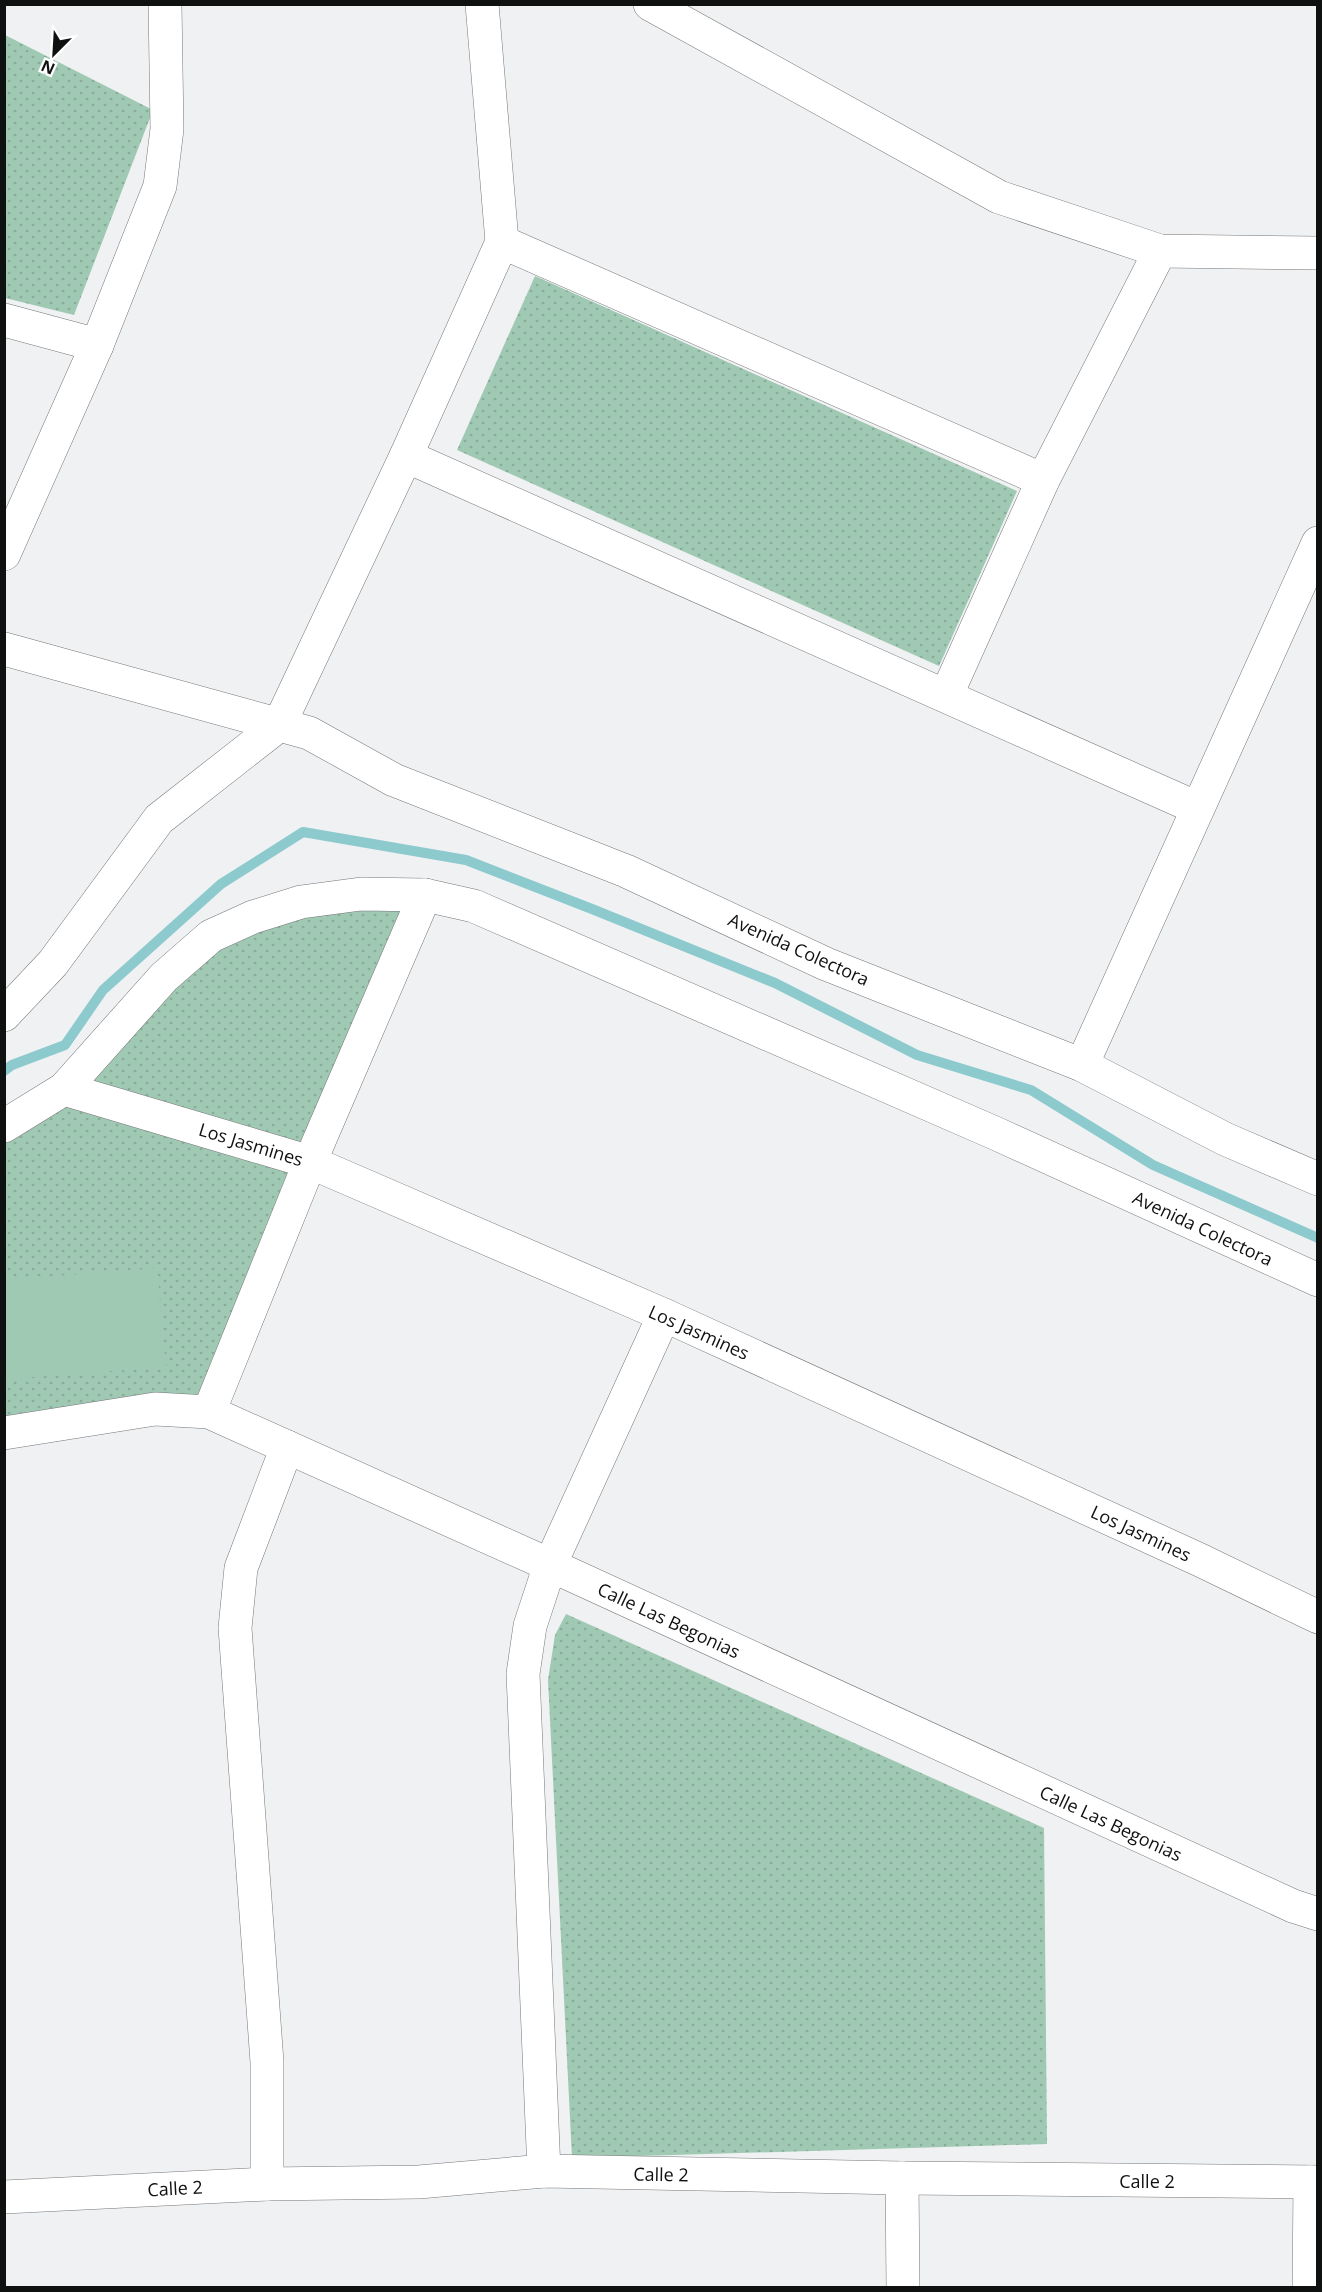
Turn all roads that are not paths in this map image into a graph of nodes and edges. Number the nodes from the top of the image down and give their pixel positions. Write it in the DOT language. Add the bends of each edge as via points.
graph roads {
  1 [pos="165,4"];
  2 [pos="483,4"];
  3 [pos="650,4"];
  4 [pos="502,242"];
  5 [pos="1160,250"];
  6 [pos="1317,253"];
  7 [pos="4,320"];
  8 [pos="97,345"];
  9 [pos="406,456"];
  10 [pos="1043,480"];
  11 [pos="1317,543"];
  12 [pos="4,555"];
  13 [pos="4,649"];
  14 [pos="946,696"];
  15 [pos="279,725"];
  16 [pos="1197,808"];
  17 [pos="425,895"];
  18 [pos="4,1016"];
  19 [pos="1082,1065"];
  20 [pos="64,1089"];
  21 [pos="4,1126"];
  22 [pos="310,1162"];
  23 [pos="1317,1179"];
  24 [pos="1317,1280"];
  25 [pos="664,1315"];
  26 [pos="209,1412"];
  27 [pos="4,1433"];
  28 [pos="287,1447"];
  29 [pos="550,1565"];
  30 [pos="1317,1617"];
  31 [pos="1317,1914"];
  32 [pos="544,2171"];
  33 [pos="902,2178"];
  34 [pos="1314,2182"];
  35 [pos="267,2184"];
  36 [pos="4,2197"];
  37 [pos="903,2288"];
  38 [pos="1309,2288"];
  1 -- 8 [label="street" via="167,129 160,186"];
  2 -- 4 [label="street"];
  3 -- 5 [label="street" via="999,197"];
  4 -- 9 [label="street"];
  4 -- 10 [label="street"];
  5 -- 6 [label="street"];
  5 -- 10 [label="street"];
  7 -- 8 [label="street"];
  8 -- 12 [label="street"];
  9 -- 14 [label="street"];
  9 -- 15 [label="street"];
  10 -- 14 [label="street"];
  11 -- 16 [label="street"];
  13 -- 15 [label="street, Avenida Colectora"];
  14 -- 16 [label="street"];
  15 -- 18 [label="street" via="159,819 53,963"];
  15 -- 19 [label="street, Avenida Colectora" via="309,733 394,780 626,871 826,964"];
  16 -- 19 [label="street"];
  17 -- 20 [label="street, Avenida Colectora" via="361,894 301,902 211,936 164,977"];
  17 -- 22 [label="street"];
  17 -- 24 [label="street, Avenida Colectora" via="474,906 997,1134"];
  19 -- 23 [label="street, Avenida Colectora" via="1225,1139"];
  20 -- 21 [label="street, Avenida Colectora"];
  20 -- 22 [label="street, Los Jasmines"];
  22 -- 25 [label="street, Los Jasmines"];
  22 -- 26 [label="street"];
  25 -- 29 [label="street"];
  25 -- 30 [label="street, Los Jasmines"];
  26 -- 27 [label="street, Calle Las Begonias" via="155,1409"];
  26 -- 28 [label="street, Calle Las Begonias"];
  28 -- 29 [label="street, Calle Las Begonias"];
  28 -- 35 [label="street" via="241,1568 235,1628 267,2062"];
  29 -- 31 [label="street, Calle Las Begonias"];
  29 -- 32 [label="street" via="530,1626 523,1674"];
  32 -- 33 [label="street, Calle 2"];
  32 -- 35 [label="street, Calle 2" via="419,2182"];
  33 -- 34 [label="street, Calle 2"];
  33 -- 37 [label="street"];
  34 -- 38 [label="street"];
  35 -- 36 [label="street, Calle 2"];
}
